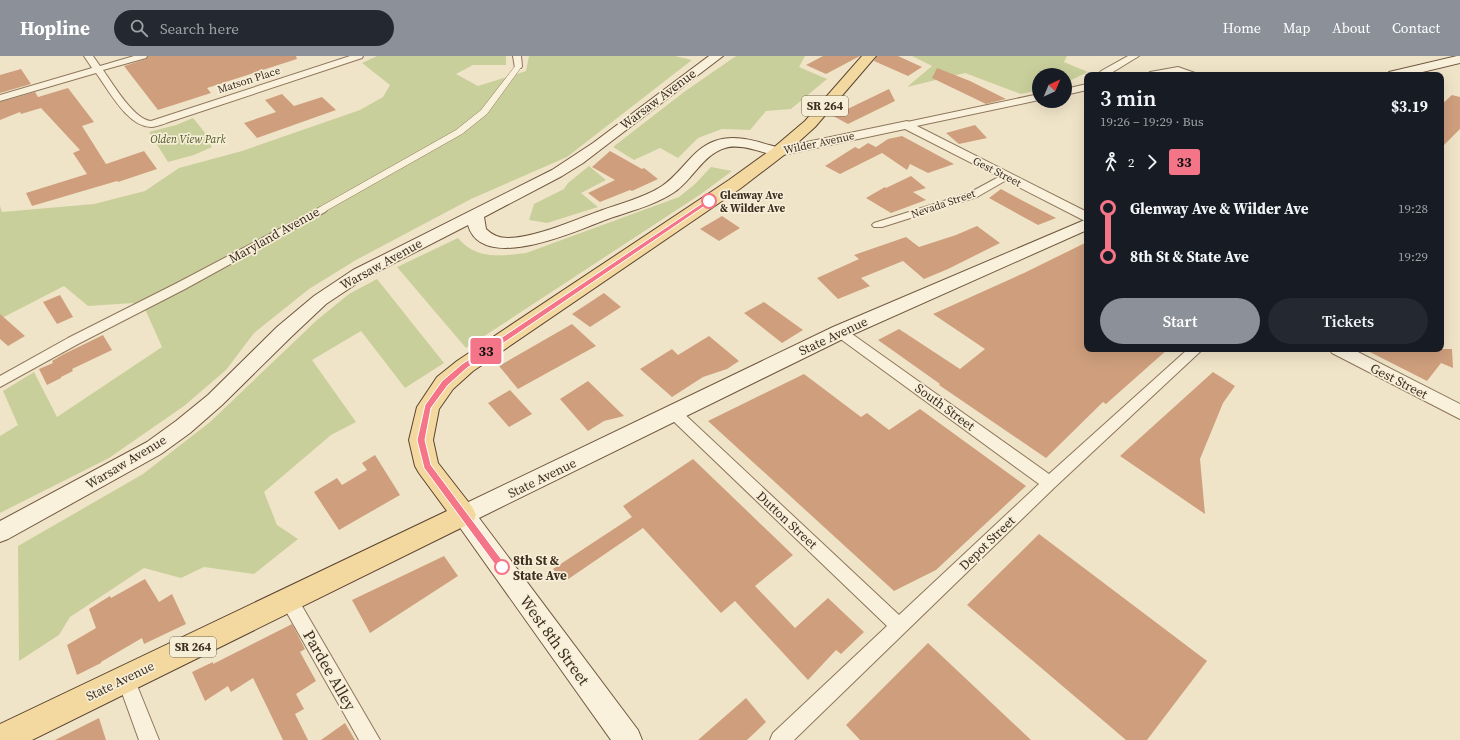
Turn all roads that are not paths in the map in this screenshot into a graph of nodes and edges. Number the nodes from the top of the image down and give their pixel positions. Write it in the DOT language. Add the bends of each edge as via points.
graph roads {
  1 [pos="88,56"];
  2 [pos="143,56"];
  3 [pos="359,56"];
  4 [pos="517,56"];
  5 [pos="717,56"];
  6 [pos="869,56"];
  7 [pos="1135,56"];
  8 [pos="1460,59"];
  9 [pos="518,66"];
  10 [pos="98,69"];
  11 [pos="1104,72"];
  12 [pos="1167,72"];
  13 [pos="1184,72"];
  14 [pos="1406,72"];
  15 [pos="1084,88"];
  16 [pos="1072,90"];
  17 [pos="0,98"];
  18 [pos="1032,98"];
  19 [pos="907,125"];
  20 [pos="778,152"];
  21 [pos="1006,176"];
  22 [pos="320,210"];
  23 [pos="476,214"];
  24 [pos="1084,216"];
  25 [pos="1084,225"];
  26 [pos="878,226"];
  27 [pos="840,332"];
  28 [pos="1193,352"];
  29 [pos="1344,352"];
  30 [pos="0,382"];
  31 [pos="1460,412"];
  32 [pos="674,413"];
  33 [pos="1050,483"];
  34 [pos="464,515"];
  35 [pos="0,532"];
  36 [pos="289,600"];
  37 [pos="900,627"];
  38 [pos="126,678"];
  39 [pos="0,740"];
  40 [pos="149,740"];
  41 [pos="370,740"];
  42 [pos="628,740"];
  43 [pos="780,740"];
  1 -- 10 [label="street"];
  2 -- 10 [label="street"];
  3 -- 10 [label="street, Matson Place" via="147,124 141,123 132,115"];
  4 -- 9 [label="street, Maryland Avenue"];
  5 -- 23 [label="main road, Warsaw Avenue" via="674,85 586,156"];
  6 -- 20 [label="main road, SR 264" via="810,124"];
  7 -- 11 [label="street"];
  8 -- 14 [label="main road"];
  9 -- 22 [label="street, Maryland Avenue" via="484,112 459,132"];
  10 -- 17 [label="street"];
  12 -- 13 [label="street"];
  15 -- 16 [label="street"];
  18 -- 19 [label="street, Wilder Avenue"];
  19 -- 20 [label="street, Wilder Avenue"];
  19 -- 21 [label="street, Gest Street"];
  20 -- 23 [label="main road, Wilder Avenue" via="745,144 722,144 706,151 667,191 525,241 509,243 488,239 476,228"];
  20 -- 34 [label="main road, West 8th Street / SR 264" via="735,184 465,366 445,383 428,407 421,440 427,466"];
  21 -- 24 [label="street, Gest Street"];
  21 -- 26 [label="street, Nevada Street" via="972,195"];
  22 -- 30 [label="street, Maryland Avenue" via="182,286 72,341"];
  23 -- 35 [label="main road, Warsaw Avenue" via="359,274 320,300 215,400 154,448"];
  25 -- 27 [label="main road, State Avenue"];
  27 -- 32 [label="main road, State Avenue"];
  27 -- 33 [label="street, South Street"];
  28 -- 33 [label="street, Depot Street"];
  29 -- 31 [label="street, Gest Street"];
  32 -- 34 [label="main road, State Avenue"];
  32 -- 37 [label="street, Dutton Street"];
  33 -- 37 [label="street, Depot Street"];
  34 -- 36 [label="main road, State Avenue / SR 264"];
  34 -- 42 [label="main road, West 8th Street"];
  36 -- 38 [label="main road, State Avenue / SR 264"];
  36 -- 41 [label="street, Pardee Alley"];
  37 -- 43 [label="street, Depot Street"];
  38 -- 39 [label="main road, State Avenue / SR 264"];
  38 -- 40 [label="street"];
}
